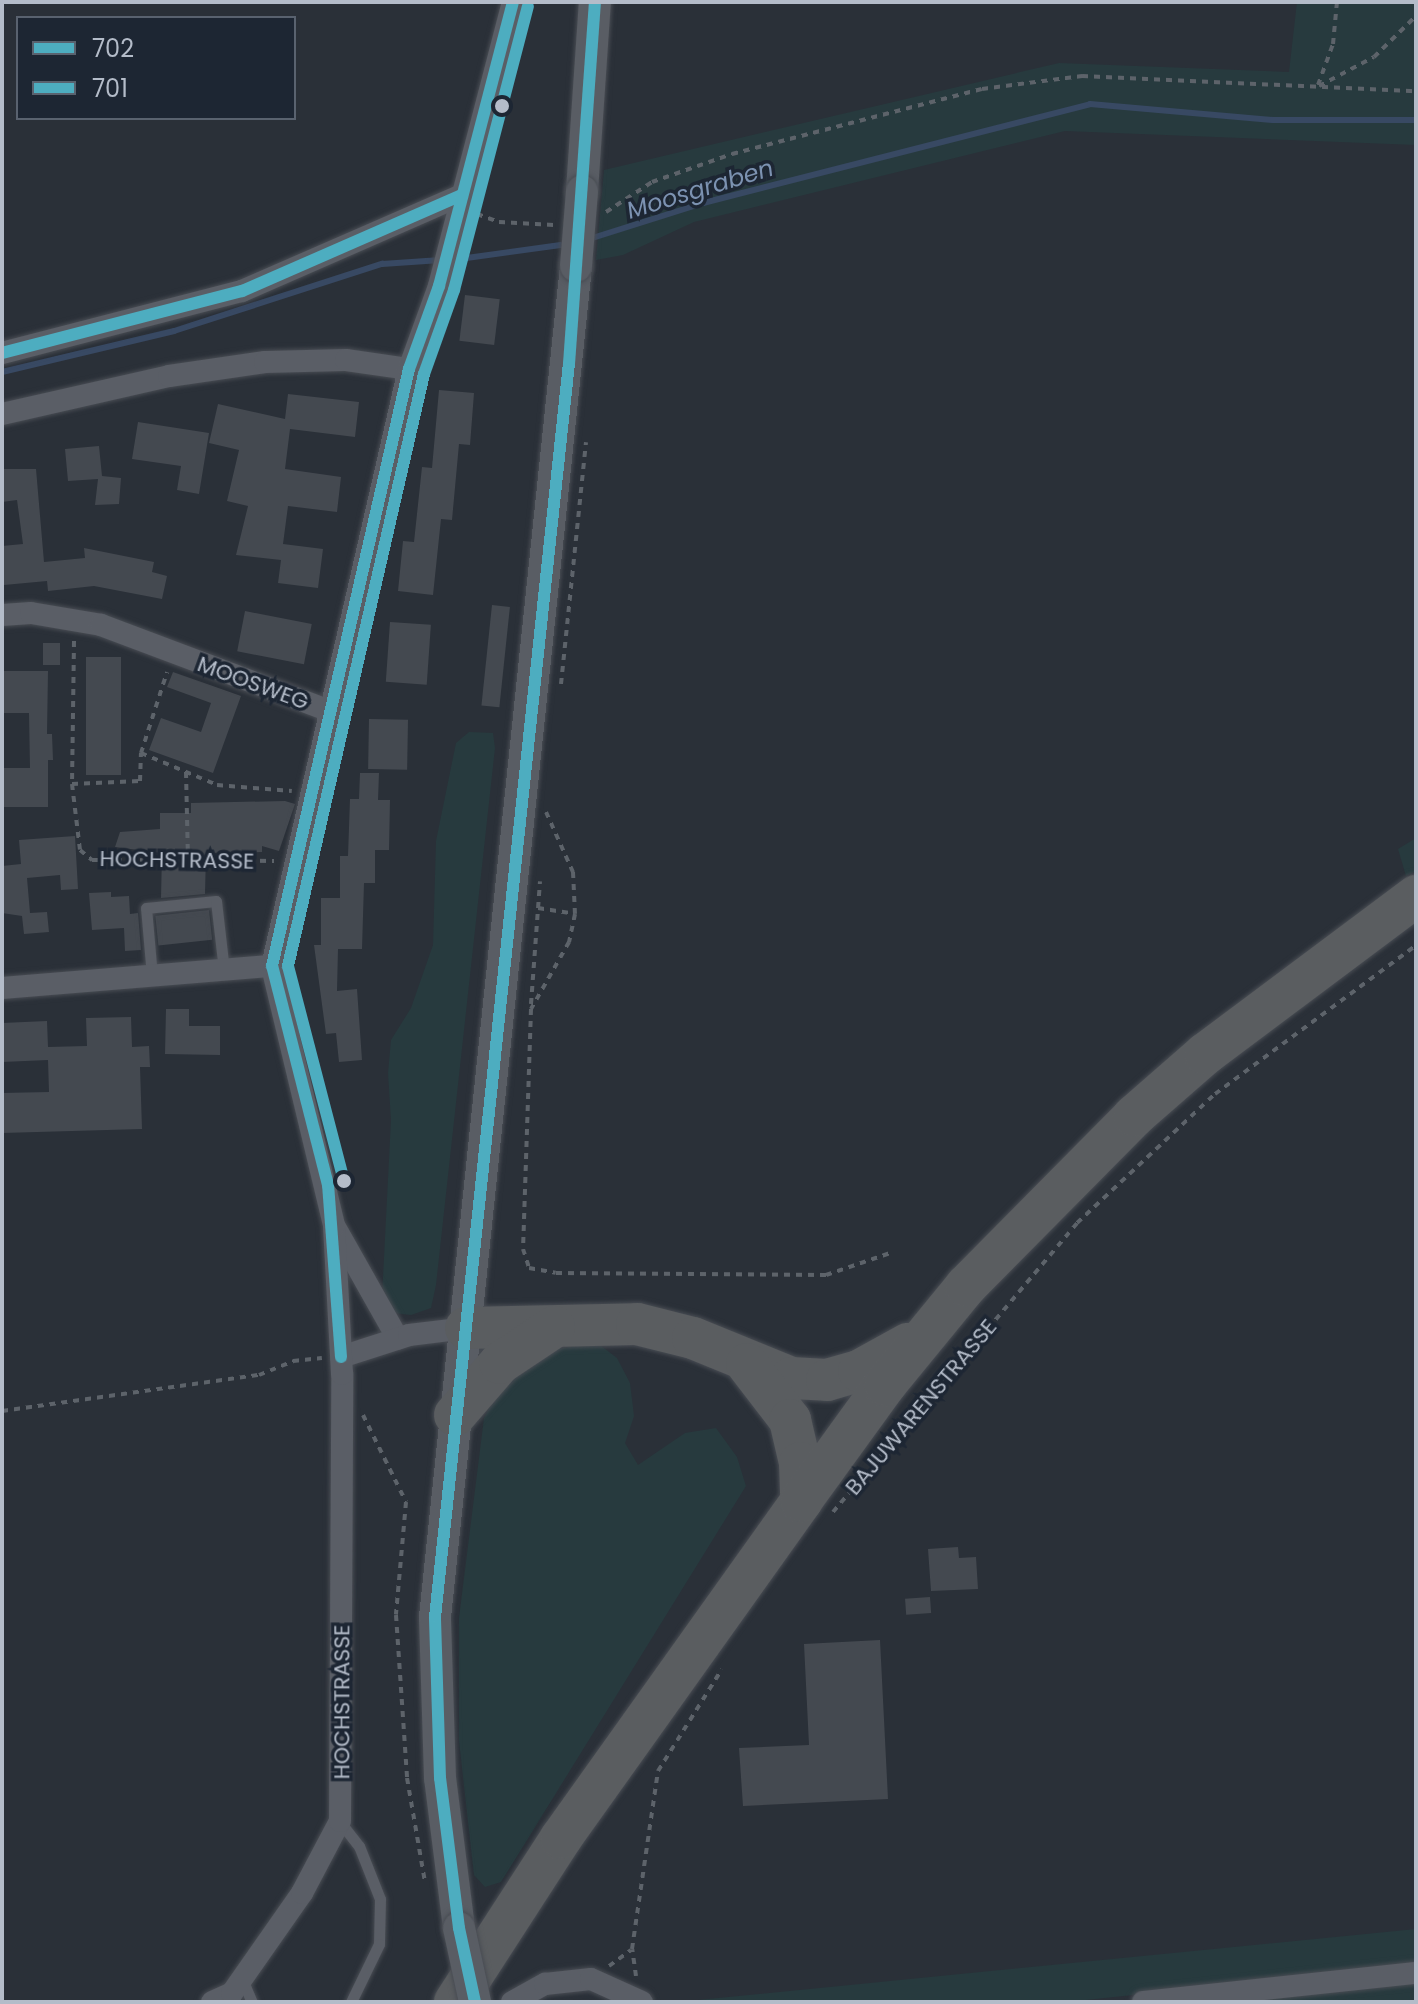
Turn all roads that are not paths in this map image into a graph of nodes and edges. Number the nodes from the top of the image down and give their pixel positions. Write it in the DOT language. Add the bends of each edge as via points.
graph roads {
  1 [pos="513,2"];
  2 [pos="595,2"];
  3 [pos="468,204"];
  4 [pos="2,353"];
  5 [pos="409,369"];
  6 [pos="2,414"];
  7 [pos="2,615"];
  8 [pos="332,712"];
  9 [pos="1416,896"];
  10 [pos="272,966"];
  11 [pos="224,970"];
  12 [pos="152,976"];
  13 [pos="2,988"];
  14 [pos="334,1225"];
  15 [pos="554,1327"];
  16 [pos="466,1328"];
  17 [pos="927,1334"];
  18 [pos="398,1339"];
  19 [pos="747,1364"];
  20 [pos="342,1365"];
  21 [pos="455,1415"];
  22 [pos="813,1512"];
  23 [pos="340,1821"];
  24 [pos="1416,1973"];
  25 [pos="242,1978"];
  26 [pos="641,2000"];
  27 [pos="212,2002"];
  28 [pos="252,2002"];
  29 [pos="351,2002"];
  30 [pos="455,2002"];
  31 [pos="475,2002"];
  32 [pos="512,2002"];
  33 [pos="1143,2002"];
  1 -- 3 [label="street, HOCHSTRASSE"];
  2 -- 16 [label="main road, bridge" via="591,203 576,266 524,906"];
  3 -- 4 [label="street" via="242,291"];
  3 -- 5 [label="street, HOCHSTRASSE" via="451,238"];
  5 -- 6 [label="street" via="346,360 265,362 169,376"];
  5 -- 8 [label="street, HOCHSTRASSE"];
  7 -- 8 [label="street, MOOSWEG" via="75,618"];
  8 -- 10 [label="street, HOCHSTRASSE"];
  9 -- 17 [label="highway" via="1279,996 1134,1116 1020,1227"];
  10 -- 11 [label="street"];
  10 -- 14 [label="street, HOCHSTRASSE"];
  11 -- 12 [label="street"];
  11 -- 12 [label="lane" via="216,901 146,908"];
  12 -- 13 [label="street"];
  14 -- 18 [label="street"];
  14 -- 20 [label="street, HOCHSTRASSE"];
  15 -- 16 [label="highway"];
  15 -- 19 [label="highway" via="637,1324 693,1338"];
  15 -- 21 [label="highway" via="500,1363"];
  16 -- 18 [label="street"];
  16 -- 21 [label="main road"];
  17 -- 19 [label="highway" via="859,1371 827,1380 791,1378"];
  17 -- 22 [label="highway"];
  18 -- 20 [label="street"];
  19 -- 22 [label="highway" via="790,1420"];
  20 -- 23 [label="street, HOCHSTRASSE"];
  21 -- 31 [label="main road, bridge" via="435,1617 440,1778 459,1928"];
  22 -- 30 [label="highway" via="561,1838"];
  23 -- 25 [label="street, HOCHSTRASSE" via="302,1893"];
  23 -- 29 [label="lane" via="359,1846 380,1899 379,1944"];
  24 -- 33 [label="street"];
  25 -- 27 [label="street, HOCHSTRASSE" via="232,1993"];
  25 -- 28 [label="lane"];
  26 -- 32 [label="street" via="591,1979 545,1984"];
}
